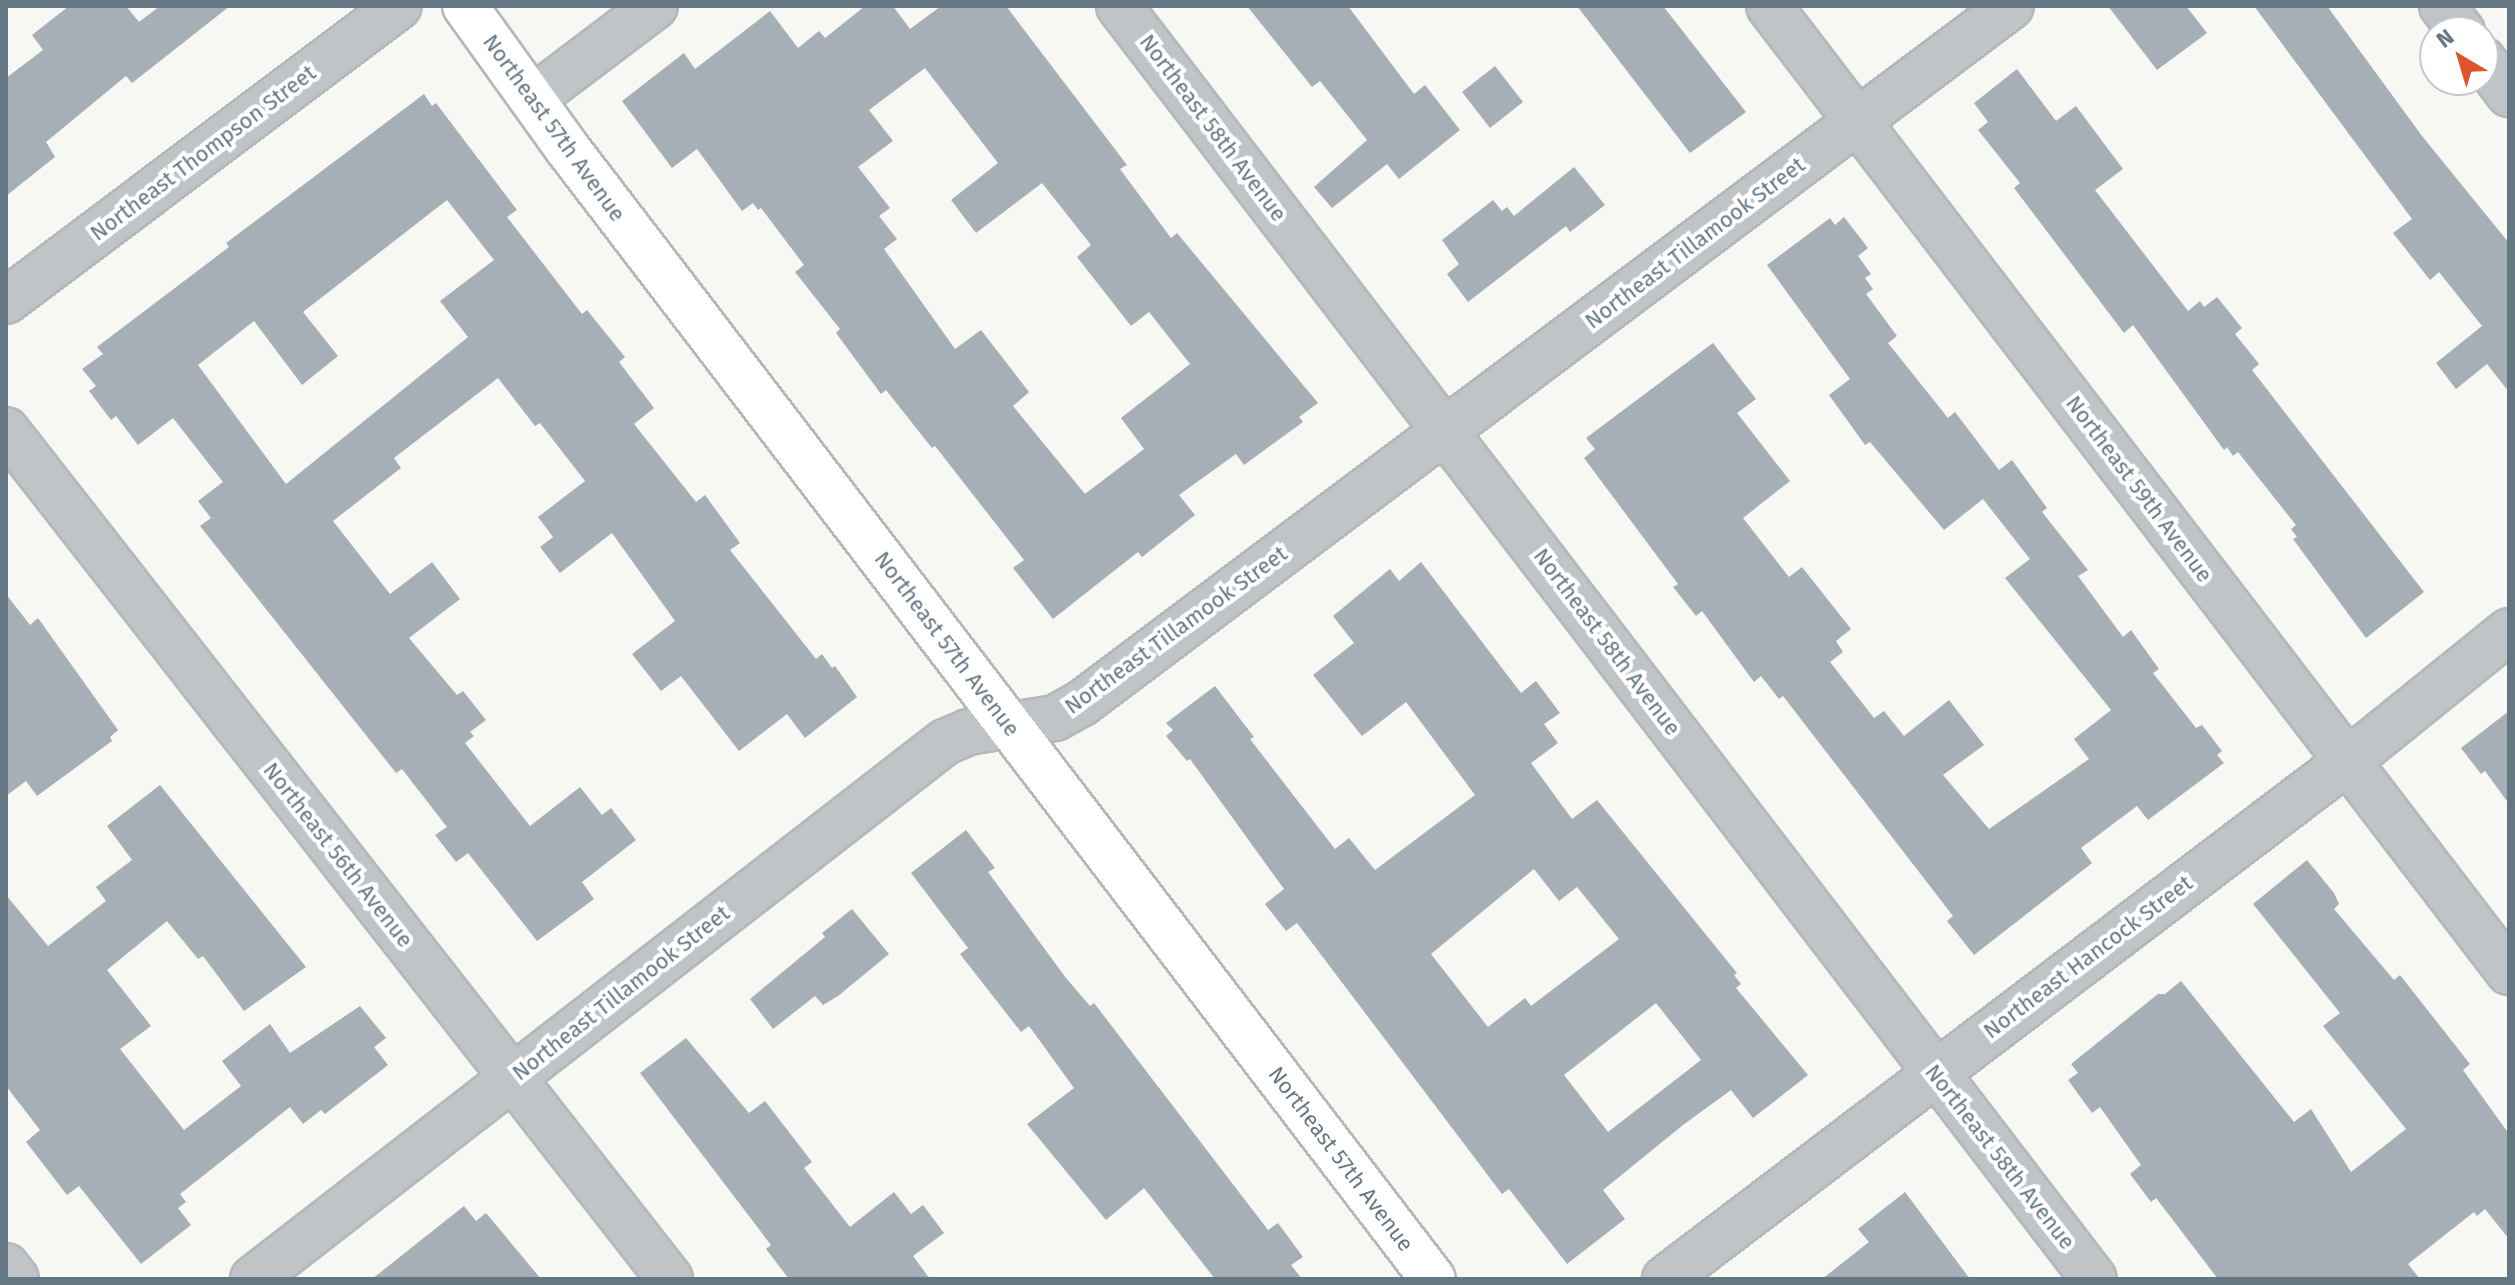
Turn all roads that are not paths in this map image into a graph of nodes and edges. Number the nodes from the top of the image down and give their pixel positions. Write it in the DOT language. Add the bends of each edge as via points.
graph roads {
  1 [pos="399,6"];
  2 [pos="465,6"];
  3 [pos="655,6"];
  4 [pos="1119,6"];
  5 [pos="1769,6"];
  6 [pos="2011,6"];
  7 [pos="532,99"];
  8 [pos="1857,121"];
  9 [pos="6,301"];
  10 [pos="6,430"];
  11 [pos="1445,430"];
  12 [pos="2509,631"];
  13 [pos="1009,726"];
  14 [pos="2348,761"];
  15 [pos="2509,972"];
  16 [pos="1935,1073"];
  17 [pos="512,1077"];
  18 [pos="6,1266"];
  19 [pos="16,1279"];
  20 [pos="253,1279"];
  21 [pos="670,1279"];
  22 [pos="1433,1279"];
  23 [pos="1665,1279"];
  24 [pos="2094,1279"];
  1 -- 9 [label="street, Northeast Thompson Street"];
  2 -- 7 [label="main road, Northeast 57th Avenue"];
  3 -- 7 [label="street"];
  4 -- 11 [label="street, Northeast 58th Avenue"];
  5 -- 8 [label="street, Northeast 59th Avenue"];
  6 -- 8 [label="street, Northeast Tillamook Street"];
  7 -- 13 [label="main road, Northeast 57th Avenue"];
  8 -- 11 [label="street, Northeast Tillamook Street"];
  8 -- 14 [label="street, Northeast 59th Avenue"];
  10 -- 17 [label="street, Northeast 56th Avenue"];
  11 -- 13 [label="street, Northeast Tillamook Street" via="1082,703 1055,718"];
  11 -- 16 [label="street, Northeast 58th Avenue"];
  12 -- 14 [label="street, Northeast Hancock Street"];
  13 -- 17 [label="street, Northeast Tillamook Street" via="968,732 945,742"];
  13 -- 22 [label="main road, Northeast 57th Avenue"];
  14 -- 15 [label="street, Northeast 59th Avenue"];
  14 -- 16 [label="street, Northeast Hancock Street"];
  16 -- 23 [label="street, Northeast Hancock Street"];
  16 -- 24 [label="street, Northeast 58th Avenue"];
  17 -- 20 [label="street, Northeast Tillamook Street"];
  17 -- 21 [label="street, Northeast 56th Avenue"];
  18 -- 19 [label="street"];
}
